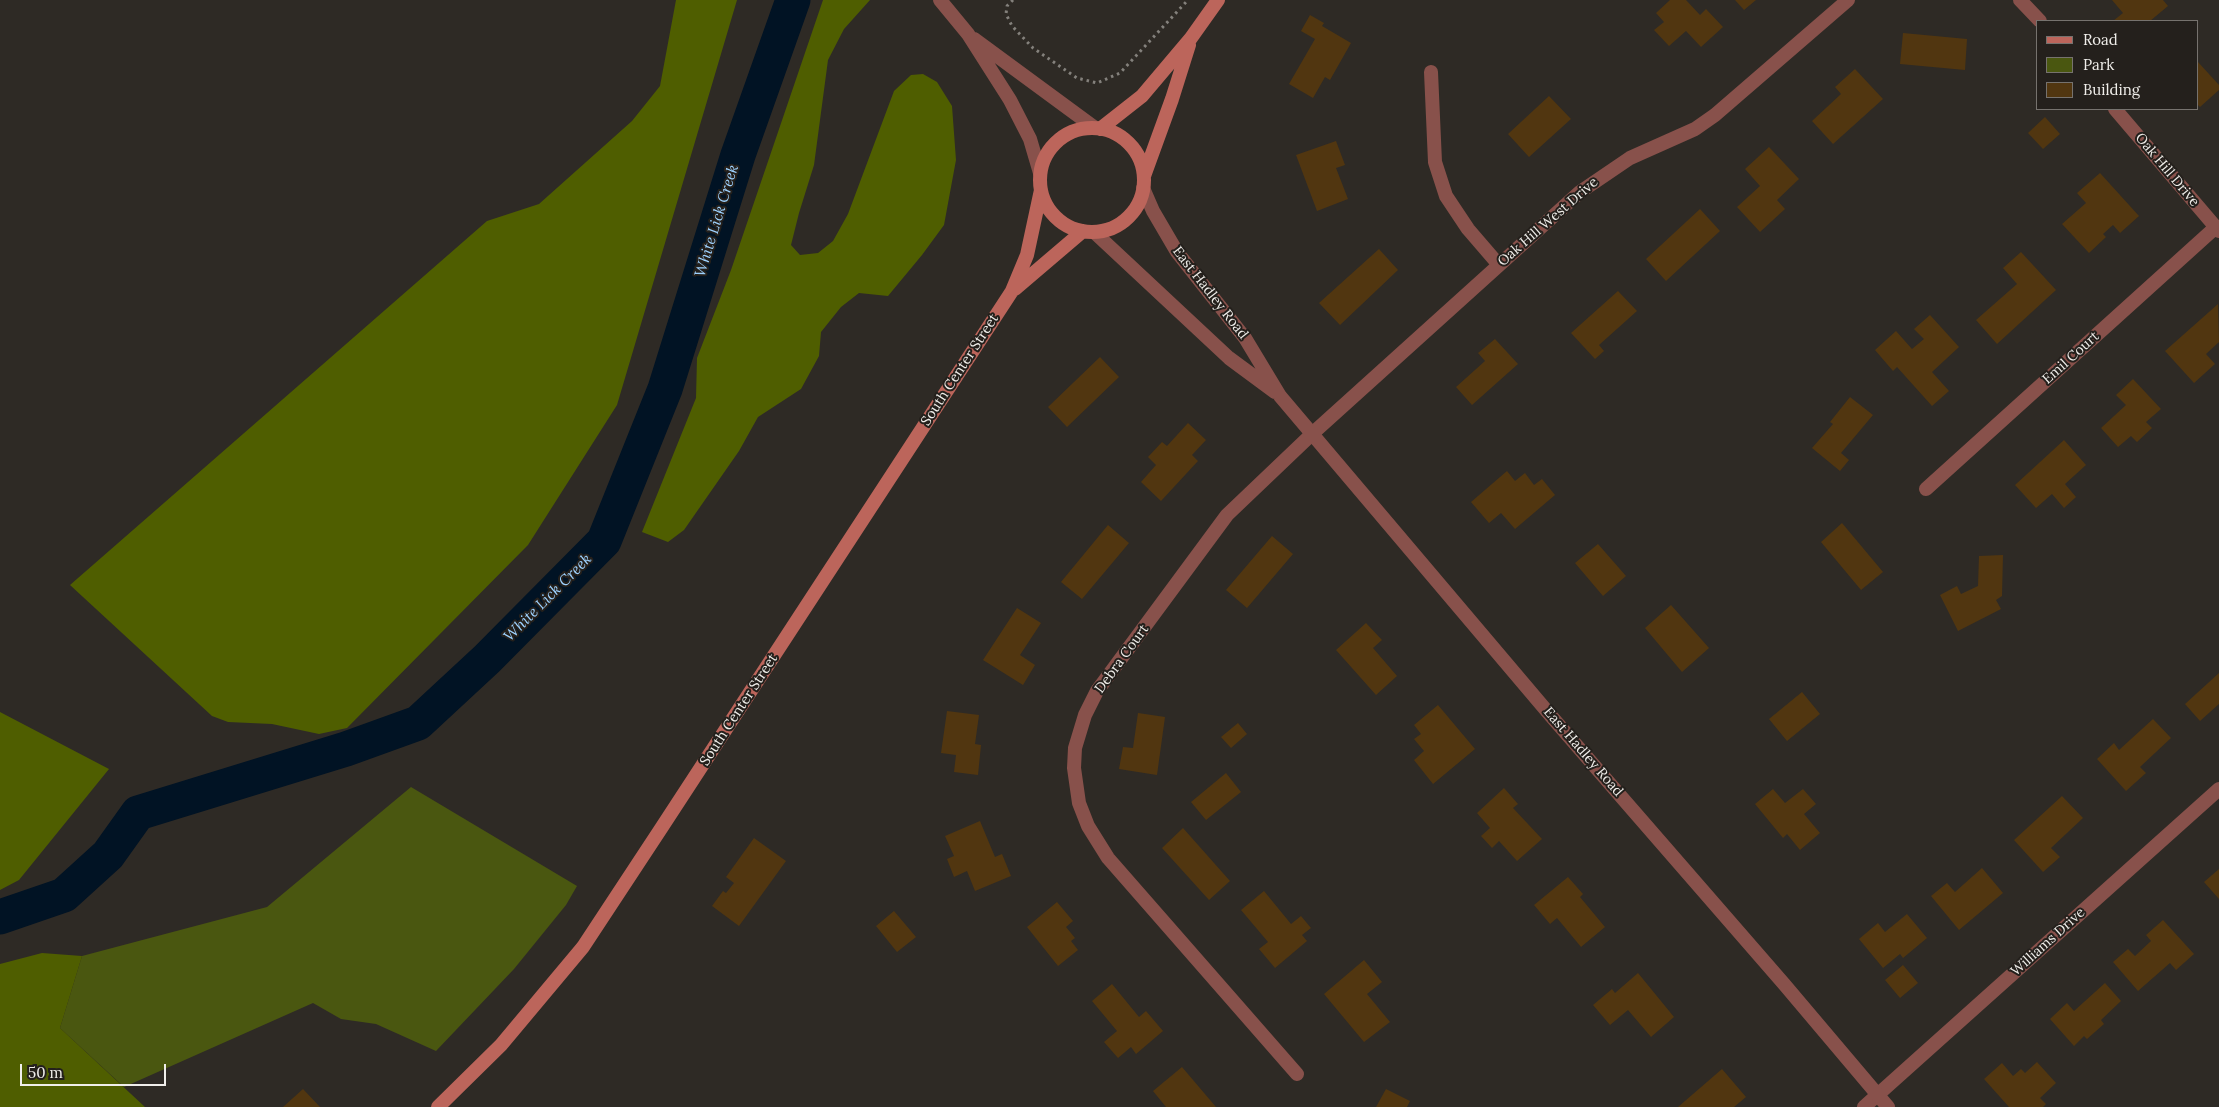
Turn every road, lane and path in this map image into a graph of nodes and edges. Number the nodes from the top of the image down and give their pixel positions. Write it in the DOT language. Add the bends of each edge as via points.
graph roads {
  1 [pos="940,0"];
  2 [pos="1013,0"];
  3 [pos="1188,0"];
  4 [pos="1218,0"];
  5 [pos="1848,0"];
  6 [pos="2020,0"];
  7 [pos="2039,20"];
  8 [pos="968,34"];
  9 [pos="1191,38"];
  10 [pos="1431,72"];
  11 [pos="2116,110"];
  12 [pos="1098,129"];
  13 [pos="1040,173"];
  14 [pos="1143,182"];
  15 [pos="1041,190"];
  16 [pos="2217,229"];
  17 [pos="1089,232"];
  18 [pos="1498,265"];
  19 [pos="1012,291"];
  20 [pos="1280,396"];
  21 [pos="1313,433"];
  22 [pos="1926,489"];
  23 [pos="2219,789"];
  24 [pos="1297,1074"];
  25 [pos="1878,1095"];
  26 [pos="438,1107"];
  27 [pos="1864,1107"];
  28 [pos="1888,1107"];
  1 -- 8 [label="street"];
  2 -- 3 [label="path" via="1007,6 1006,14 1012,26 1033,48 1077,78 1097,83 1120,73"];
  4 -- 9 [label="main road"];
  5 -- 18 [label="street, Oak Hill West Drive" via="1715,115 1695,129 1645,150 1602,175"];
  6 -- 7 [label="street"];
  8 -- 12 [label="street"];
  8 -- 13 [label="street" via="1022,122"];
  9 -- 12 [label="main road" via="1142,96"];
  9 -- 14 [label="main road"];
  10 -- 18 [label="street" via="1435,162 1446,196 1468,230"];
  11 -- 16 [label="street, Oak Hill Drive"];
  12 -- 13 [label="main road" via="1084,129 1063,137 1048,152"];
  12 -- 14 [label="main road" via="1116,134 1130,145 1139,160"];
  13 -- 15 [label="main road"];
  14 -- 17 [label="main road" via="1137,205 1126,219 1117,226"];
  14 -- 20 [label="street, East Hadley Road" via="1153,211 1177,252 1245,338"];
  15 -- 17 [label="main road" via="1046,205 1056,217 1068,226"];
  15 -- 19 [label="main road, South Center Street" via="1026,255"];
  16 -- 22 [label="street, Emil Court"];
  17 -- 19 [label="main road, South Center Street"];
  17 -- 20 [label="street, East Hadley Road" via="1229,358"];
  18 -- 21 [label="street, Oak Hill West Drive"];
  19 -- 26 [label="main road, South Center Street" via="583,947 501,1045"];
  20 -- 21 [label="street, East Hadley Road"];
  21 -- 24 [label="street, Debra Court" via="1227,515 1097,691 1085,715 1075,748 1074,768 1079,802 1088,826 1108,858"];
  21 -- 25 [label="street, East Hadley Road" via="1551,716"];
  23 -- 25 [label="street, Williams Drive"];
  25 -- 27 [label="street, Williams Drive"];
  25 -- 28 [label="street, East Hadley Road"];
}
